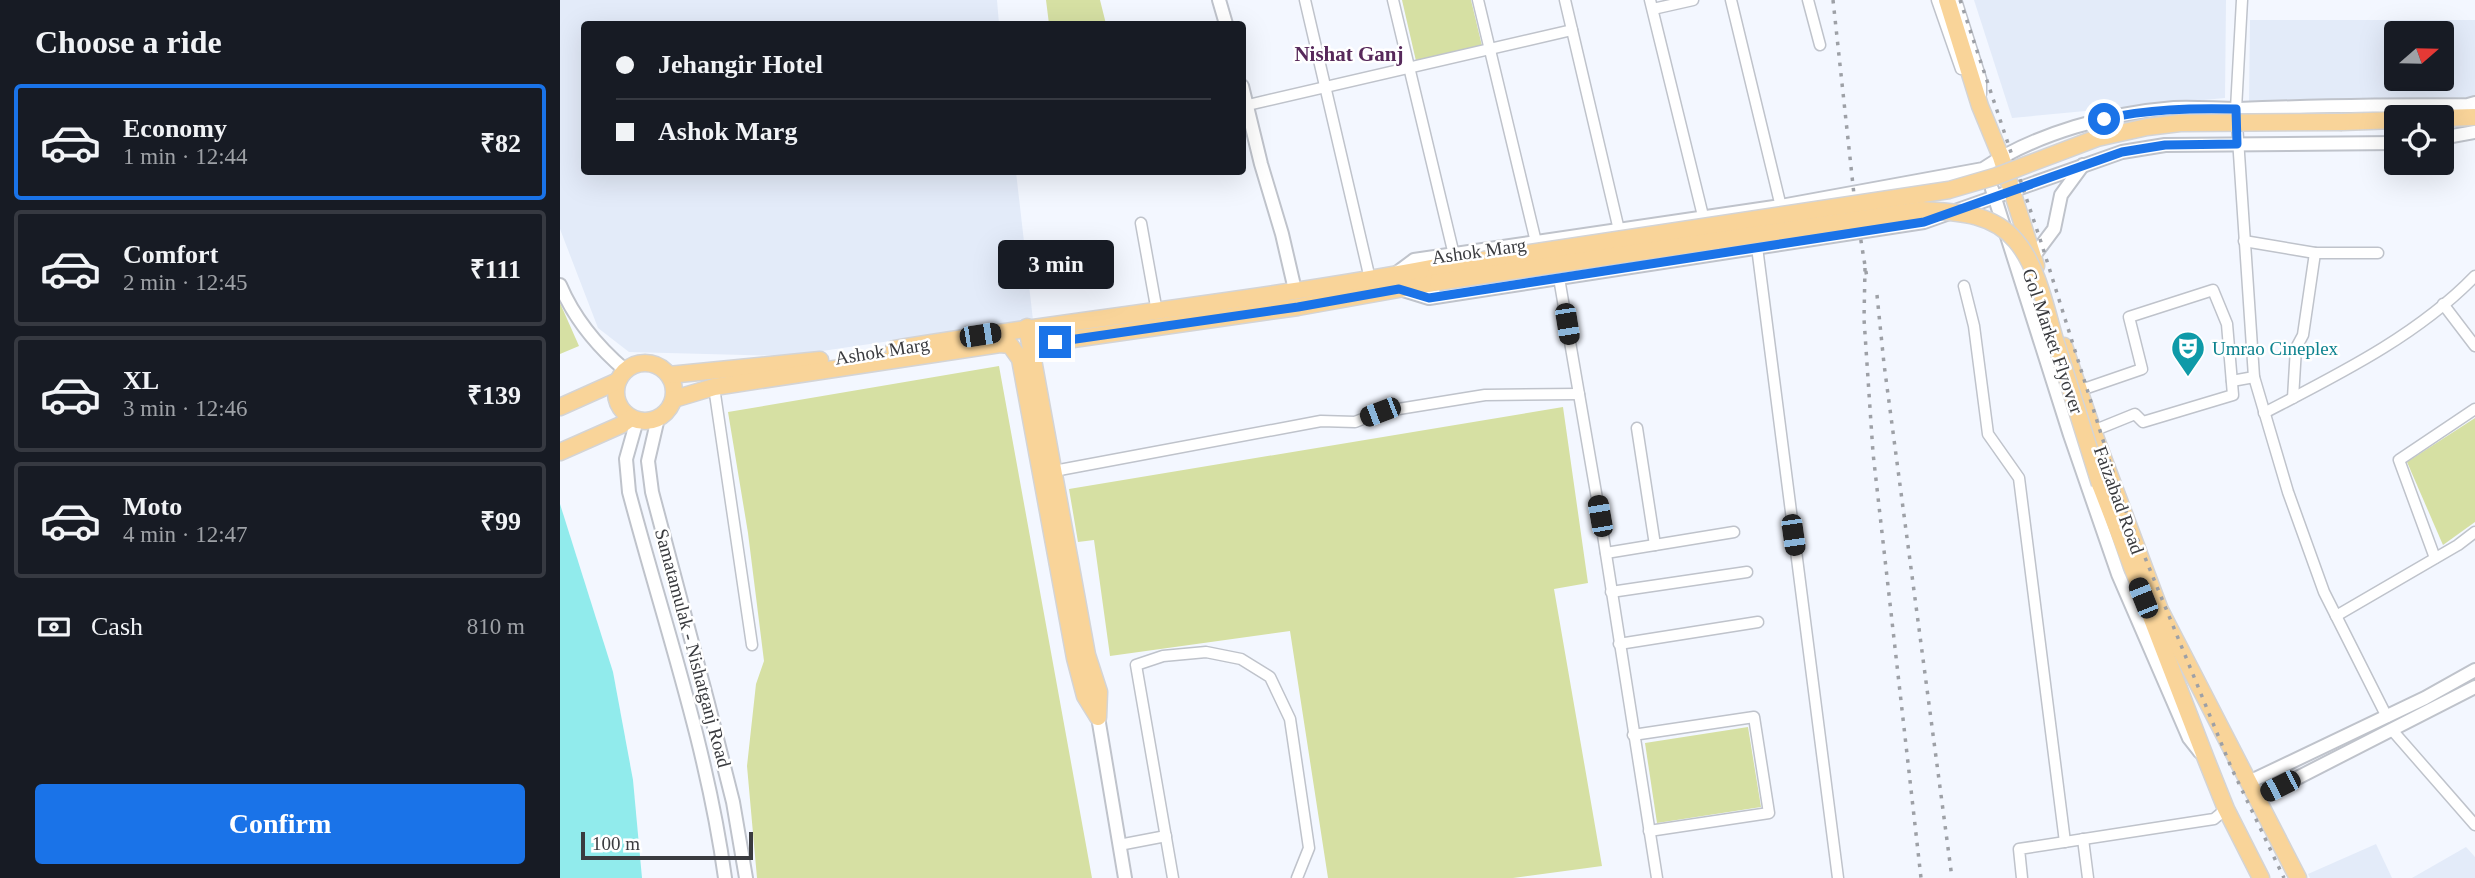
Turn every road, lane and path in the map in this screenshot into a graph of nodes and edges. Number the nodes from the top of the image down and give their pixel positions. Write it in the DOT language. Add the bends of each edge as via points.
graph roads {
  1 [pos="1219,0"];
  2 [pos="1305,0"];
  3 [pos="1393,0"];
  4 [pos="1478,0"];
  5 [pos="1565,0"];
  6 [pos="1693,0"];
  7 [pos="1731,0"];
  8 [pos="1808,0"];
  9 [pos="1937,0"];
  10 [pos="1947,0"];
  11 [pos="1956,0"];
  12 [pos="2242,0"];
  13 [pos="1652,5"];
  14 [pos="1225,21"];
  15 [pos="1572,30"];
  16 [pos="1820,45"];
  17 [pos="1490,49"];
  18 [pos="1409,68"];
  19 [pos="1326,87"];
  20 [pos="1246,99"];
  21 [pos="1248,105"];
  22 [pos="1980,106"];
  23 [pos="2236,109"];
  24 [pos="2474,117"];
  25 [pos="2454,118"];
  26 [pos="2384,120"];
  27 [pos="2454,130"];
  28 [pos="2384,143"];
  29 [pos="2237,144"];
  30 [pos="2001,157"];
  31 [pos="2083,165"];
  32 [pos="1983,169"];
  33 [pos="1881,188"];
  34 [pos="2011,191"];
  35 [pos="1995,196"];
  36 [pos="1836,197"];
  37 [pos="1781,206"];
  38 [pos="1704,218"];
  39 [pos="1141,223"];
  40 [pos="1891,227"];
  41 [pos="1619,230"];
  42 [pos="1842,235"];
  43 [pos="2244,241"];
  44 [pos="1788,242"];
  45 [pos="1536,243"];
  46 [pos="1757,247"];
  47 [pos="2315,253"];
  48 [pos="2378,253"];
  49 [pos="1711,254"];
  50 [pos="1454,255"];
  51 [pos="2033,257"];
  52 [pos="1437,274"];
  53 [pos="2475,276"];
  54 [pos="1559,278"];
  55 [pos="1370,279"];
  56 [pos="1397,282"];
  57 [pos="560,285"];
  58 [pos="1964,286"];
  59 [pos="1295,290"];
  60 [pos="2443,304"];
  61 [pos="1157,312"];
  62 [pos="1027,327"];
  63 [pos="1031,345"];
  64 [pos="2475,346"];
  65 [pos="621,375"];
  66 [pos="670,375"];
  67 [pos="2254,377"];
  68 [pos="2232,381"];
  69 [pos="714,387"];
  70 [pos="2081,390"];
  71 [pos="1579,394"];
  72 [pos="2293,397"];
  73 [pos="674,399"];
  74 [pos="560,407"];
  75 [pos="2475,409"];
  76 [pos="2264,413"];
  77 [pos="658,418"];
  78 [pos="634,419"];
  79 [pos="1637,428"];
  80 [pos="2093,431"];
  81 [pos="560,452"];
  82 [pos="1054,471"];
  83 [pos="1734,532"];
  84 [pos="2475,533"];
  85 [pos="1655,545"];
  86 [pos="1606,553"];
  87 [pos="2435,558"];
  88 [pos="1747,572"];
  89 [pos="1611,592"];
  90 [pos="2336,616"];
  91 [pos="1758,622"];
  92 [pos="1619,644"];
  93 [pos="752,645"];
  94 [pos="2475,670"];
  95 [pos="2475,687"];
  96 [pos="1098,717"];
  97 [pos="2387,717"];
  98 [pos="2392,730"];
  99 [pos="1633,735"];
  100 [pos="2206,759"];
  101 [pos="2249,782"];
  102 [pos="2258,798"];
  103 [pos="2226,809"];
  104 [pos="2475,825"];
  105 [pos="1649,831"];
  106 [pos="1166,836"];
  107 [pos="2083,839"];
  108 [pos="2065,842"];
  109 [pos="1119,845"];
  110 [pos="725,878"];
  111 [pos="746,878"];
  112 [pos="1125,878"];
  113 [pos="1173,878"];
  114 [pos="1297,878"];
  115 [pos="1657,878"];
  116 [pos="1838,878"];
  117 [pos="2022,878"];
  118 [pos="2088,878"];
  119 [pos="2262,878"];
  120 [pos="2298,878"];
  1 -- 14 [label="street"];
  2 -- 19 [label="street"];
  3 -- 18 [label="street"];
  4 -- 17 [label="street"];
  5 -- 15 [label="street"];
  6 -- 13 [label="street"];
  7 -- 37 [label="street"];
  8 -- 16 [label="street"];
  9 -- 22 [label="street" via="1968,91"];
  10 -- 22 [label="main road, Faizabad Road"];
  11 -- 22 [label="street" via="1981,79"];
  12 -- 23 [label="street"];
  13 -- 38 [label="street"];
  15 -- 17 [label="street"];
  15 -- 41 [label="street"];
  17 -- 18 [label="street"];
  17 -- 45 [label="street"];
  18 -- 19 [label="street"];
  18 -- 50 [label="street"];
  19 -- 21 [label="street"];
  19 -- 55 [label="street"];
  20 -- 21 [label="street"];
  21 -- 59 [label="street"];
  22 -- 30 [label="main road, Faizabad Road"];
  23 -- 24 [label="street" via="2325,105"];
  23 -- 29 [label="street"];
  23 -- 30 [label="street" via="2177,108 2127,114 2080,124"];
  24 -- 25 [label="main road"];
  24 -- 27 [label="street"];
  26 -- 52 [label="main road, Gol Market Flyover, bridge" via="2147,127 2097,138 1997,177 1949,190"];
  28 -- 29 [label="street, Ashok Marg"];
  29 -- 31 [label="street, Ashok Marg" via="2165,145"];
  29 -- 43 [label="street"];
  30 -- 32 [label="street"];
  30 -- 34 [label="main road, Faizabad Road"];
  31 -- 34 [label="street, Ashok Marg"];
  31 -- 51 [label="street" via="2061,195 2054,229"];
  32 -- 33 [label="street, Ashok Marg"];
  32 -- 35 [label="street, Faizabad Road"];
  33 -- 36 [label="street, Ashok Marg"];
  33 -- 40 [label="street"];
  34 -- 35 [label="street, Ashok Marg"];
  34 -- 51 [label="main road, Faizabad Road"];
  35 -- 40 [label="street, Ashok Marg" via="1924,222"];
  35 -- 100 [label="street, Faizabad Road" via="2118,574 2189,738"];
  36 -- 37 [label="street, Ashok Marg"];
  36 -- 42 [label="street"];
  37 -- 38 [label="street, Ashok Marg"];
  37 -- 44 [label="street"];
  38 -- 41 [label="street, Ashok Marg"];
  38 -- 49 [label="street"];
  39 -- 61 [label="street"];
  40 -- 42 [label="street, Ashok Marg"];
  41 -- 45 [label="street, Ashok Marg"];
  42 -- 44 [label="street, Ashok Marg"];
  43 -- 47 [label="street"];
  43 -- 67 [label="street"];
  44 -- 46 [label="street, Ashok Marg"];
  45 -- 50 [label="street, Ashok Marg"];
  46 -- 49 [label="street, Ashok Marg"];
  46 -- 116 [label="street"];
  47 -- 48 [label="street"];
  47 -- 72 [label="street" via="2303,335 2296,348"];
  49 -- 54 [label="street, Ashok Marg"];
  50 -- 56 [label="street, Ashok Marg" via="1414,260"];
  51 -- 70 [label="main road, Faizabad Road"];
  52 -- 56 [label="main road, Gol Market Flyover"];
  52 -- 100 [label="main road, Gol Market Flyover, bridge" via="1922,210 1968,212 1989,221 2015,240 2042,294 2099,484"];
  53 -- 60 [label="street"];
  54 -- 56 [label="street, Ashok Marg" via="1429,298"];
  54 -- 71 [label="street"];
  55 -- 56 [label="main road, Ashok Marg"];
  55 -- 59 [label="main road, Ashok Marg"];
  56 -- 63 [label="main road, Ashok Marg" via="1298,307"];
  57 -- 65 [label="street"];
  58 -- 108 [label="street" via="1988,434 2019,478"];
  59 -- 61 [label="main road, Ashok Marg"];
  60 -- 64 [label="street"];
  60 -- 72 [label="street" via="2352,366"];
  61 -- 62 [label="main road, Ashok Marg"];
  62 -- 63 [label="main road"];
  62 -- 66 [label="main road, Ashok Marg" via="821,360"];
  63 -- 82 [label="main road"];
  65 -- 66 [label="main road" via="636,363 648,362"];
  65 -- 74 [label="main road"];
  65 -- 78 [label="main road" via="615,389 619,406"];
  66 -- 73 [label="main road"];
  67 -- 68 [label="street"];
  67 -- 76 [label="street"];
  68 -- 70 [label="street" via="2228,324 2213,290 2129,317 2142,369"];
  68 -- 80 [label="street" via="2233,395 2143,422 2135,414"];
  69 -- 73 [label="main road, Ashok Marg"];
  69 -- 93 [label="street"];
  69 -- 96 [label="main road, Ashok Marg" via="1010,345 1020,359 1074,658 1084,696"];
  70 -- 80 [label="main road, Faizabad Road"];
  71 -- 82 [label="street" via="1485,396"];
  71 -- 86 [label="street"];
  72 -- 76 [label="street"];
  73 -- 77 [label="main road"];
  75 -- 87 [label="street" via="2399,460"];
  76 -- 90 [label="street" via="2288,492"];
  77 -- 78 [label="main road" via="648,422"];
  77 -- 111 [label="street, Samatamulak - Nishatganj Road" via="648,461 652,492 733,802"];
  78 -- 81 [label="main road"];
  78 -- 110 [label="street, Samatamulak - Nishatganj Road" via="626,459 629,492 690,707"];
  79 -- 85 [label="street"];
  80 -- 101 [label="main road, Faizabad Road" via="2160,610"];
  82 -- 96 [label="main road" via="1087,655 1099,692"];
  83 -- 85 [label="street"];
  84 -- 87 [label="street"];
  85 -- 86 [label="street"];
  86 -- 89 [label="street"];
  87 -- 90 [label="street"];
  88 -- 89 [label="street"];
  89 -- 92 [label="street"];
  90 -- 97 [label="street"];
  91 -- 92 [label="street"];
  92 -- 99 [label="street"];
  94 -- 97 [label="street"];
  95 -- 98 [label="street"];
  96 -- 109 [label="street"];
  97 -- 101 [label="street"];
  98 -- 102 [label="street"];
  98 -- 104 [label="street"];
  99 -- 105 [label="street"];
  99 -- 105 [label="street" via="1754,717 1769,813"];
  100 -- 103 [label="main road, Faizabad Road"];
  101 -- 102 [label="main road, Faizabad Road"];
  102 -- 120 [label="main road, Faizabad Road"];
  103 -- 107 [label="street" via="2214,819"];
  103 -- 119 [label="main road, Faizabad Road"];
  105 -- 115 [label="street"];
  106 -- 109 [label="street"];
  106 -- 113 [label="street"];
  106 -- 114 [label="street" via="1136,665 1163,656 1206,652 1241,659 1270,677 1290,719 1309,848"];
  107 -- 108 [label="street"];
  107 -- 118 [label="street"];
  108 -- 117 [label="street" via="2018,849"];
  109 -- 112 [label="street"];
}
